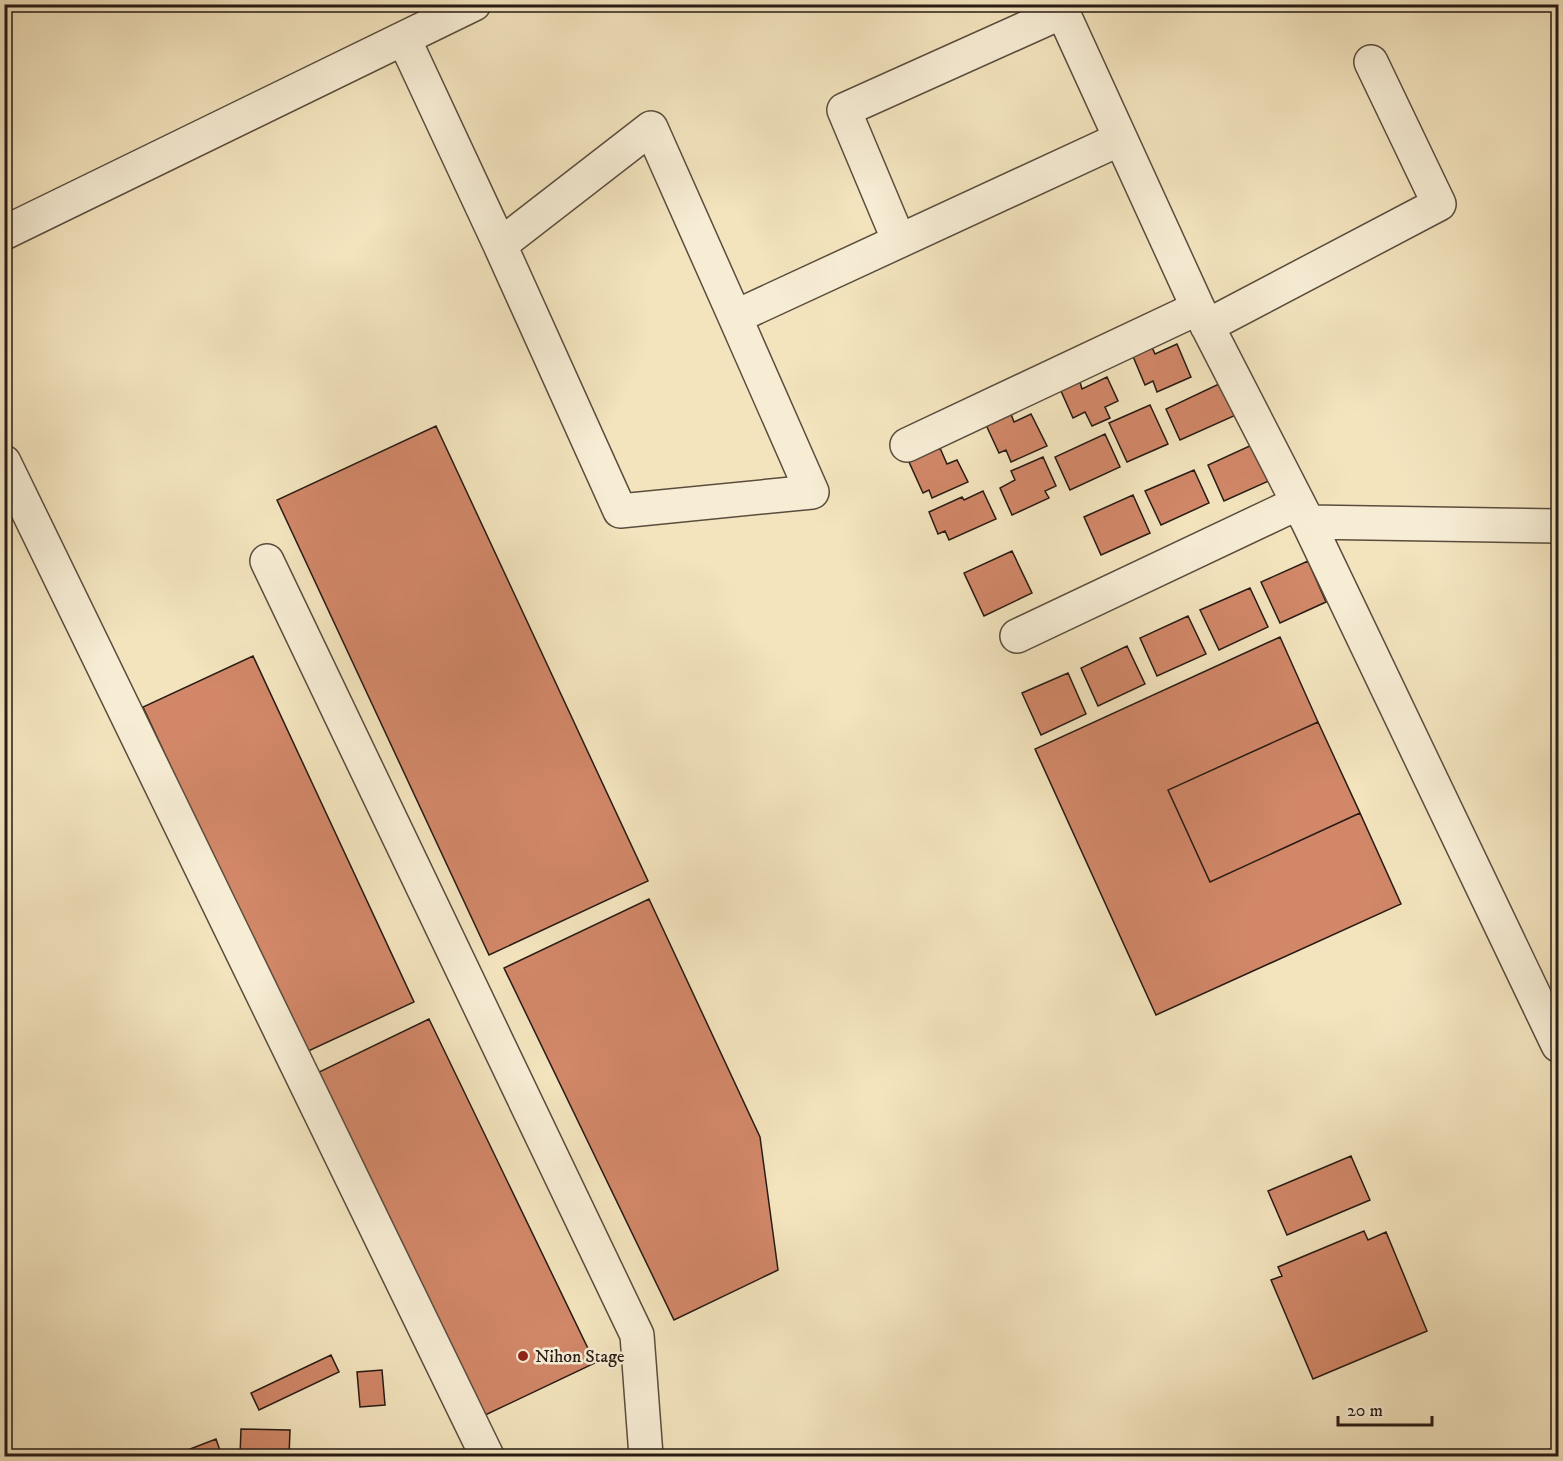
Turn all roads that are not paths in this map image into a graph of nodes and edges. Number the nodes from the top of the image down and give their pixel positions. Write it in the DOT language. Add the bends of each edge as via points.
graph roads {
  1 [pos="1061,8"];
  2 [pos="455,9"];
  3 [pos="404,39"];
  4 [pos="1371,62"];
  5 [pos="1120,139"];
  6 [pos="4,234"];
  7 [pos="899,241"];
  8 [pos="500,245"];
  9 [pos="735,317"];
  10 [pos="1203,317"];
  11 [pos="907,445"];
  12 [pos="4,462"];
  13 [pos="1303,513"];
  14 [pos="1558,526"];
  15 [pos="267,561"];
  16 [pos="1017,636"];
  17 [pos="1558,1045"];
  18 [pos="488,1456"];
  19 [pos="646,1456"];
  1 -- 5 [label="street"];
  1 -- 7 [label="street" via="844,110"];
  2 -- 3 [label="street"];
  3 -- 6 [label="street"];
  3 -- 8 [label="street"];
  4 -- 10 [label="street" via="1439,204"];
  5 -- 7 [label="street"];
  5 -- 10 [label="street"];
  7 -- 9 [label="street"];
  8 -- 9 [label="street" via="651,128"];
  8 -- 9 [label="street" via="620,511 812,492"];
  10 -- 11 [label="street"];
  10 -- 13 [label="street"];
  12 -- 18 [label="street"];
  13 -- 14 [label="street"];
  13 -- 16 [label="street"];
  13 -- 17 [label="street"];
  15 -- 19 [label="street" via="637,1335"];
}
